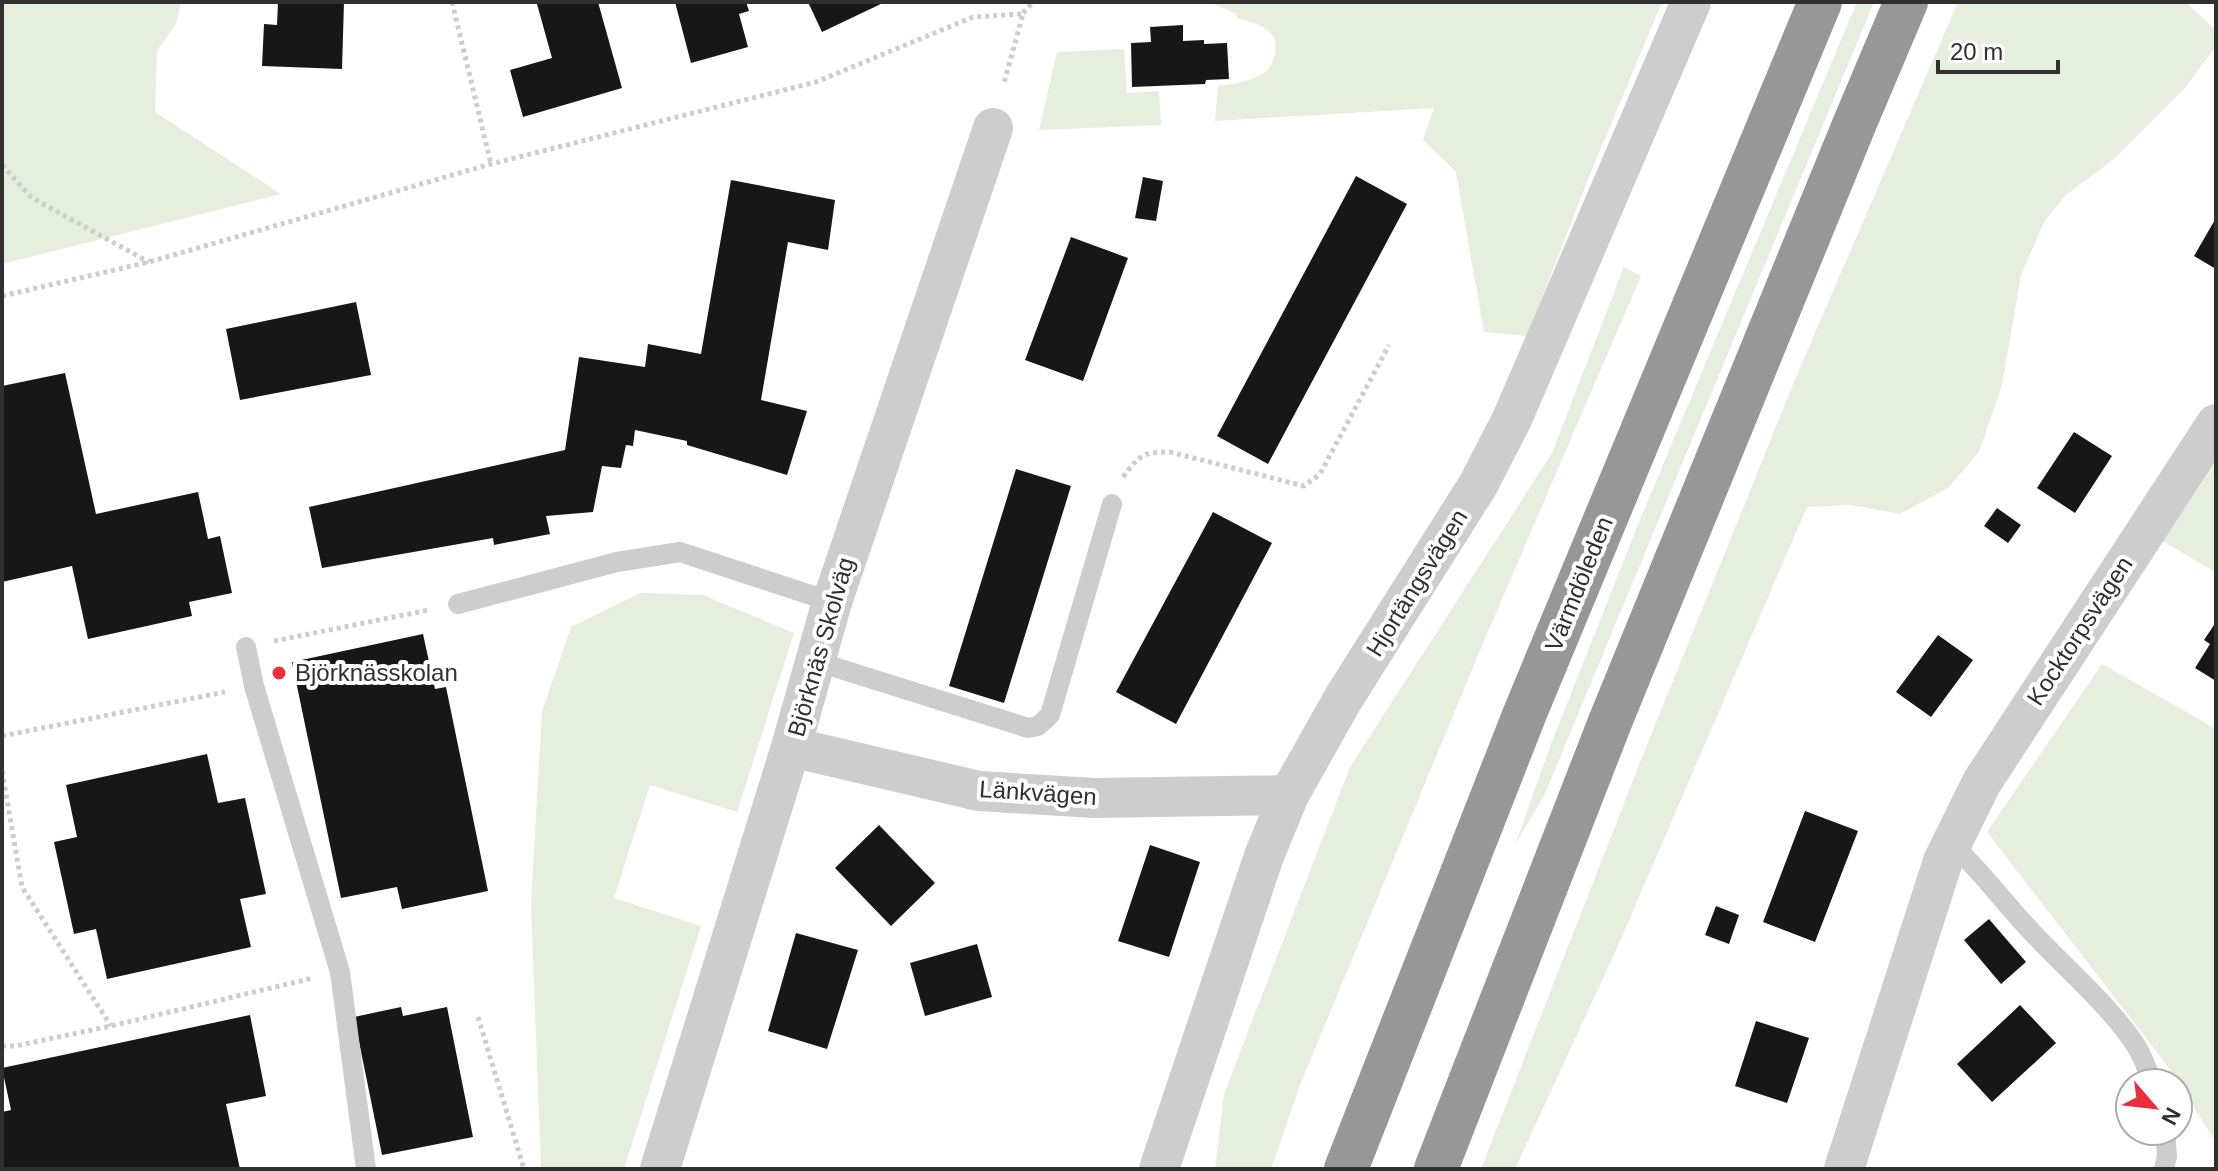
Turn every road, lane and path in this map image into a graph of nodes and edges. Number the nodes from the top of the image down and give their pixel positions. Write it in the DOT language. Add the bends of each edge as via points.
graph roads {
  1 [pos="452,2"];
  2 [pos="1033,2"];
  3 [pos="1691,2"];
  4 [pos="1820,2"];
  5 [pos="1906,2"];
  6 [pos="1023,14"];
  7 [pos="1004,83"];
  8 [pos="993,128"];
  9 [pos="491,164"];
  10 [pos="2,165"];
  11 [pos="149,262"];
  12 [pos="2,296"];
  13 [pos="1389,345"];
  14 [pos="2216,424"];
  15 [pos="1112,504"];
  16 [pos="832,602"];
  17 [pos="458,604"];
  18 [pos="246,647"];
  19 [pos="815,661"];
  20 [pos="254,686"];
  21 [pos="2,736"];
  22 [pos="791,747"];
  23 [pos="2,771"];
  24 [pos="1289,795"];
  25 [pos="1951,843"];
  26 [pos="340,972"];
  27 [pos="478,1017"];
  28 [pos="111,1026"];
  29 [pos="2,1046"];
  30 [pos="2146,1067"];
  31 [pos="2166,1147"];
  32 [pos="366,1169"];
  33 [pos="524,1169"];
  34 [pos="660,1169"];
  35 [pos="1159,1169"];
  36 [pos="1346,1169"];
  37 [pos="1436,1169"];
  38 [pos="1844,1169"];
  39 [pos="2164,1169"];
  1 -- 9 [label="path"];
  2 -- 6 [label="path"];
  3 -- 24 [label="street, Hjortängsvägen" via="1505,433"];
  4 -- 36 [label="highway, Värmdöleden" via="1525,713"];
  5 -- 37 [label="highway" via="1610,722"];
  6 -- 7 [label="path"];
  6 -- 9 [label="path" via="973,17 816,82"];
  8 -- 16 [label="street, Björknäs Skolväg"];
  9 -- 11 [label="path"];
  10 -- 11 [label="path" via="32,198"];
  11 -- 12 [label="path"];
  13 -- 15 [label="path" via="1320,474 1304,486 1170,452 1148,452 1120,482"];
  14 -- 25 [label="street, Kocktorpsvägen" via="1982,782"];
  15 -- 19 [label="lane" via="1050,715 1038,726 1028,728"];
  16 -- 17 [label="lane" via="680,552 617,562"];
  16 -- 19 [label="street, Björknäs Skolväg"];
  17 -- 18 [label="path"];
  18 -- 20 [label="lane"];
  19 -- 22 [label="street, Björknäs Skolväg"];
  20 -- 21 [label="path"];
  20 -- 26 [label="lane"];
  22 -- 24 [label="street, Länkvägen" via="979,791 1094,798"];
  22 -- 34 [label="street, Björknäs Skolväg"];
  23 -- 28 [label="path" via="22,887"];
  24 -- 35 [label="street, Hjortängsvägen"];
  25 -- 30 [label="lane" via="2119,1025"];
  25 -- 38 [label="street, Kocktorpsvägen"];
  26 -- 28 [label="path"];
  26 -- 32 [label="lane"];
  27 -- 33 [label="path"];
  28 -- 29 [label="path"];
  31 -- 39 [label="lane"];
}
